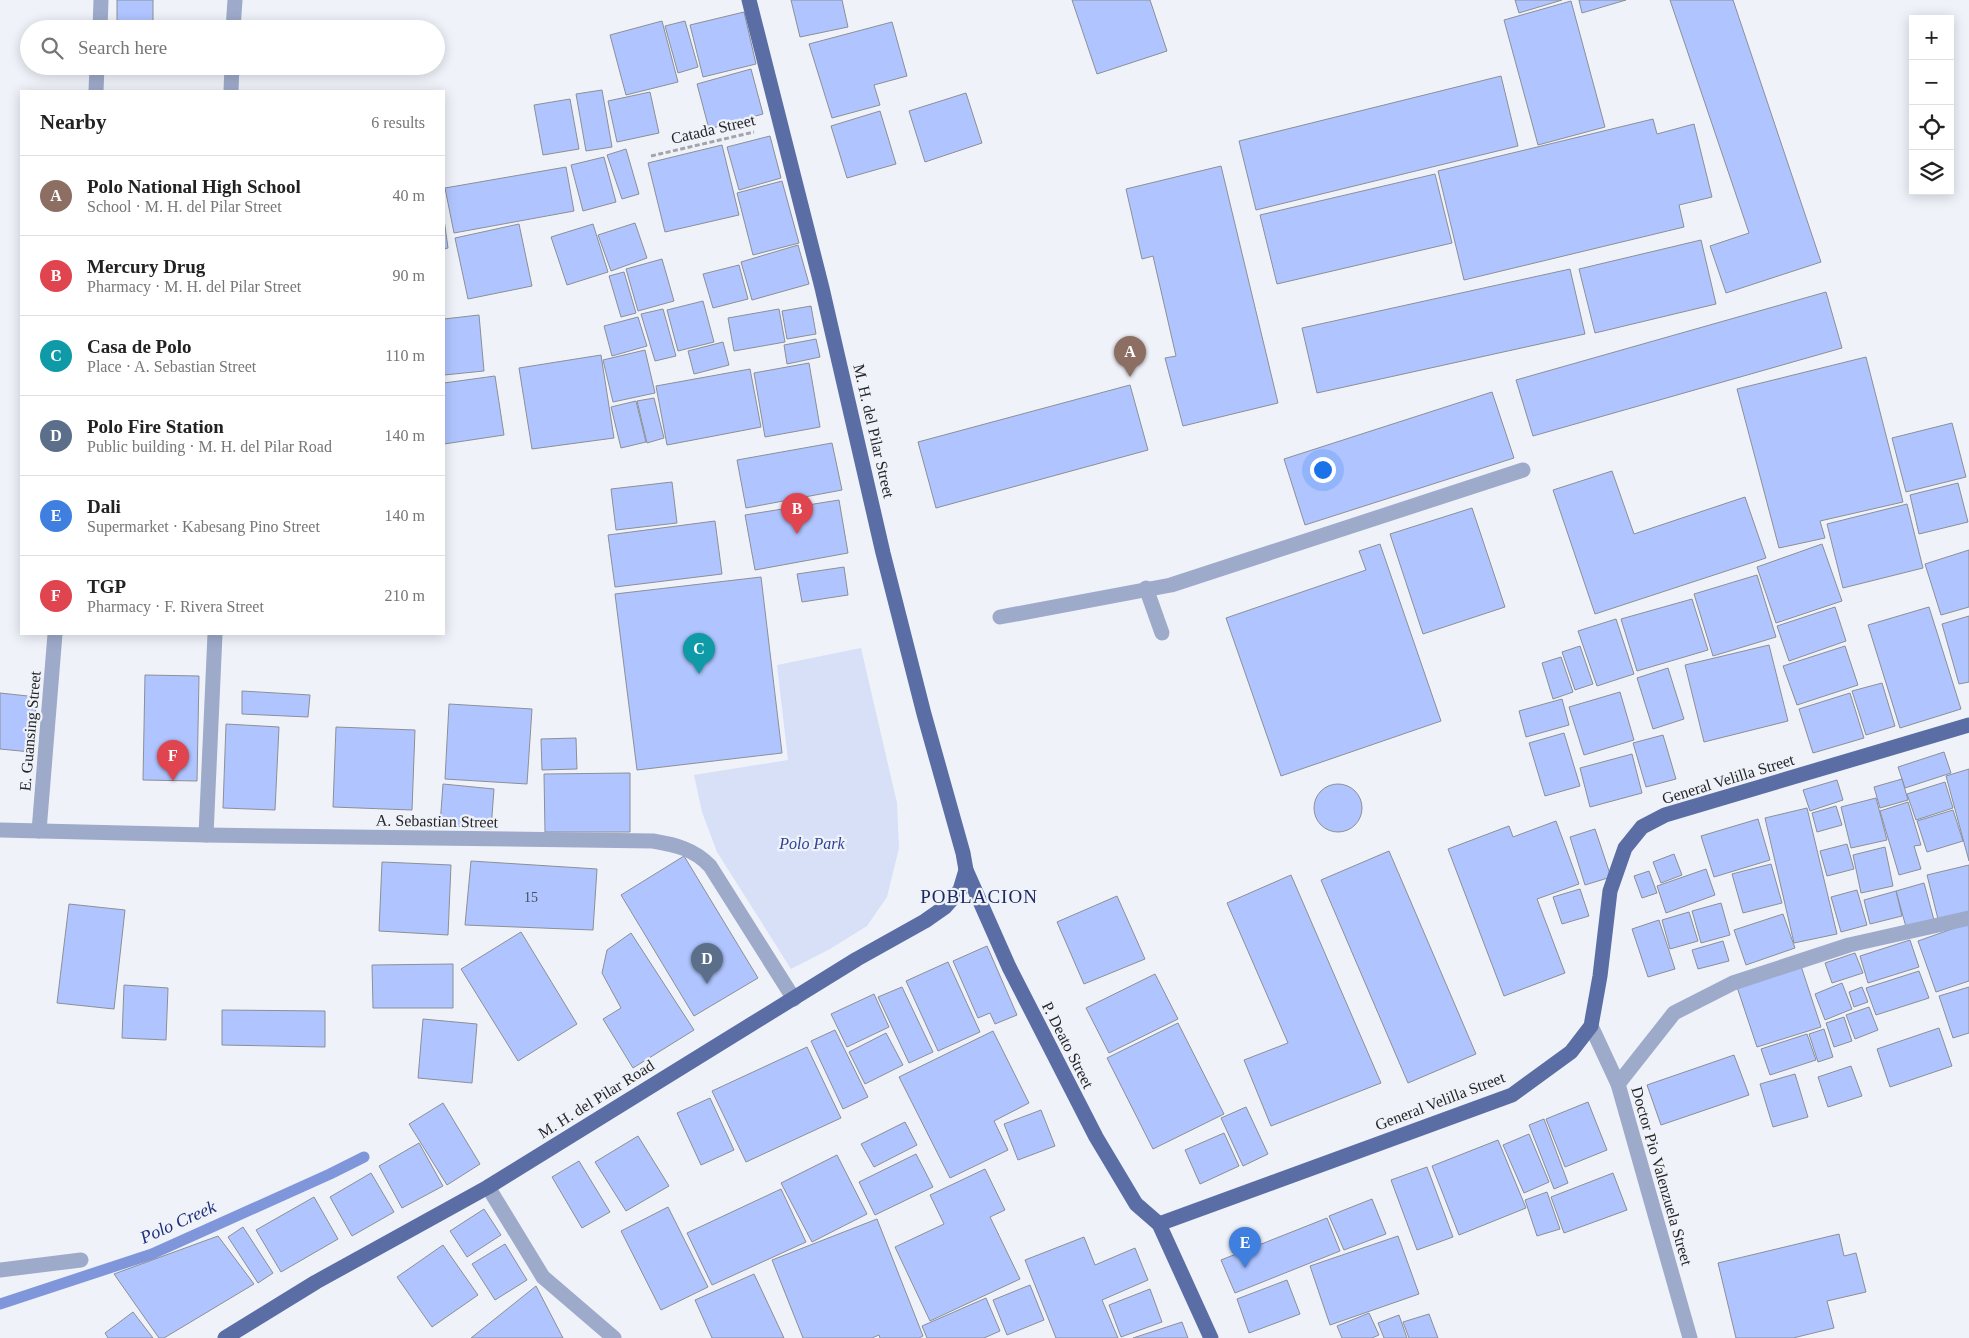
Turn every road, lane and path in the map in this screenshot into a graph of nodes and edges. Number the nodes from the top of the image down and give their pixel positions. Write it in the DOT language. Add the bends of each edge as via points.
graph roads {
  1 [pos="101,0"];
  2 [pos="234,0"];
  3 [pos="750,0"];
  4 [pos="100,20"];
  5 [pos="234,20"];
  6 [pos="97,75"];
  7 [pos="232,75"];
  8 [pos="96,90"];
  9 [pos="231,90"];
  10 [pos="781,126"];
  11 [pos="651,156"];
  12 [pos="1523,470"];
  13 [pos="1146,588"];
  14 [pos="1000,617"];
  15 [pos="1162,633"];
  16 [pos="55,635"];
  17 [pos="215,635"];
  18 [pos="1969,725"];
  19 [pos="0,830"];
  20 [pos="39,830"];
  21 [pos="206,835"];
  22 [pos="966,870"];
  23 [pos="1969,918"];
  24 [pos="794,999"];
  25 [pos="1591,1026"];
  26 [pos="1618,1084"];
  27 [pos="488,1187"];
  28 [pos="1159,1224"];
  29 [pos="81,1260"];
  30 [pos="0,1270"];
  31 [pos="225,1338"];
  32 [pos="614,1338"];
  33 [pos="1211,1338"];
  34 [pos="1690,1338"];
  1 -- 4 [label="street"];
  2 -- 5 [label="street"];
  3 -- 10 [label="main road, M. H. del Pilar Street"];
  6 -- 8 [label="street"];
  7 -- 9 [label="street"];
  10 -- 11 [label="path, Catada Street"];
  10 -- 22 [label="main road, M. H. del Pilar Street" via="883,553"];
  12 -- 13 [label="street" via="1170,585"];
  13 -- 14 [label="street"];
  13 -- 15 [label="street"];
  16 -- 20 [label="street, E. Guansing Street"];
  17 -- 21 [label="street"];
  18 -- 25 [label="main road, General Velilla Street" via="1665,815 1642,827 1626,848 1610,891"];
  19 -- 20 [label="street, A. Sebastian Street"];
  20 -- 21 [label="street, A. Sebastian Street"];
  21 -- 24 [label="street, A. Sebastian Street" via="653,841 688,849 710,866"];
  22 -- 24 [label="main road, M. H. del Pilar Road" via="960,890 945,907"];
  22 -- 28 [label="main road, P. Deato Street" via="1009,967 1096,1137 1136,1204"];
  23 -- 26 [label="street" via="1849,944 1733,983 1674,1013"];
  24 -- 27 [label="main road, M. H. del Pilar Road"];
  25 -- 26 [label="street, Doctor Pio Valenzuela Street"];
  25 -- 28 [label="main road, General Velilla Street" via="1571,1052 1512,1095"];
  26 -- 34 [label="street, Doctor Pio Valenzuela Street"];
  27 -- 31 [label="main road, M. H. del Pilar Road" via="316,1282"];
  27 -- 32 [label="street" via="543,1277"];
  28 -- 33 [label="main road"];
  29 -- 30 [label="street"];
}
